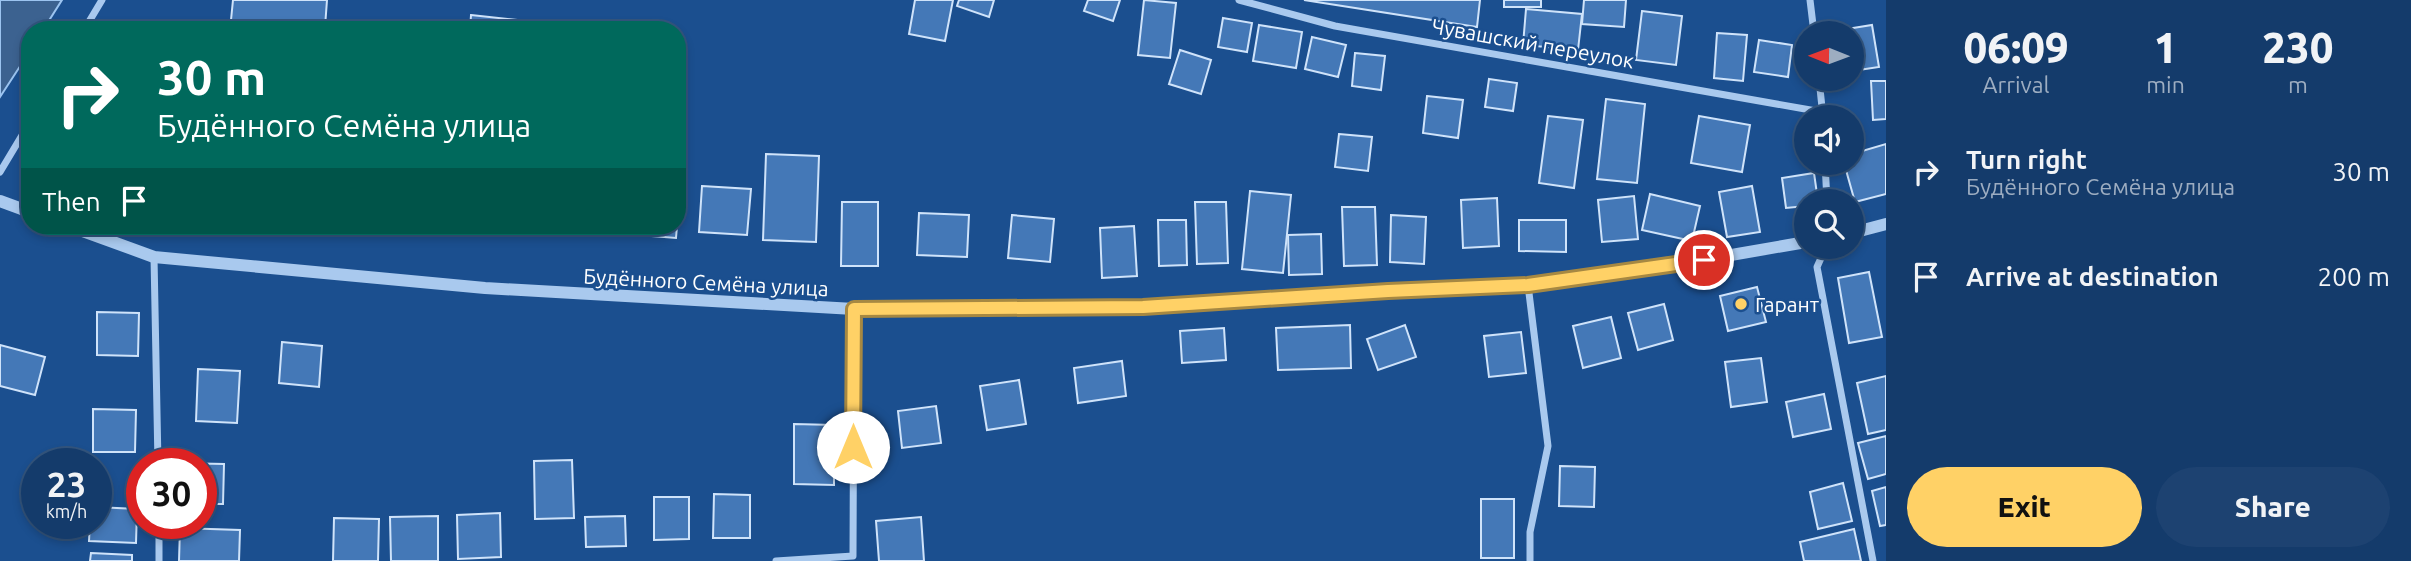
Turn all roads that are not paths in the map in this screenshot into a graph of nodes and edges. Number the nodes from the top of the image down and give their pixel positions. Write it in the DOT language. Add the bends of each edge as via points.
graph roads {
  1 [pos="102,0"];
  2 [pos="1239,0"];
  3 [pos="1810,0"];
  4 [pos="89,21"];
  5 [pos="1813,21"];
  6 [pos="1794,110"];
  7 [pos="21,137"];
  8 [pos="0,172"];
  9 [pos="0,201"];
  10 [pos="21,209"];
  11 [pos="1886,224"];
  12 [pos="1864,230"];
  13 [pos="94,235"];
  14 [pos="1794,244"];
  15 [pos="155,257"];
  16 [pos="1821,259"];
  17 [pos="1528,285"];
  18 [pos="854,309"];
  19 [pos="158,448"];
  20 [pos="159,539"];
  21 [pos="159,561"];
  22 [pos="776,561"];
  23 [pos="1530,561"];
  24 [pos="1873,561"];
  1 -- 4 [label="street"];
  2 -- 6 [label="street, Чувашский переулок" via="1335,26"];
  3 -- 5 [label="street"];
  7 -- 8 [label="street"];
  9 -- 10 [label="street"];
  11 -- 12 [label="street"];
  13 -- 15 [label="street, Будённого Семёна улица"];
  14 -- 17 [label="street, Будённого Семёна улица"];
  15 -- 18 [label="street, Будённого Семёна улица" via="485,288"];
  15 -- 19 [label="street"];
  16 -- 24 [label="street" via="1817,267"];
  17 -- 18 [label="street, Будённого Семёна улица" via="1143,307"];
  17 -- 23 [label="street" via="1548,446 1530,532"];
  18 -- 22 [label="street" via="853,556"];
  20 -- 21 [label="street"];
}
